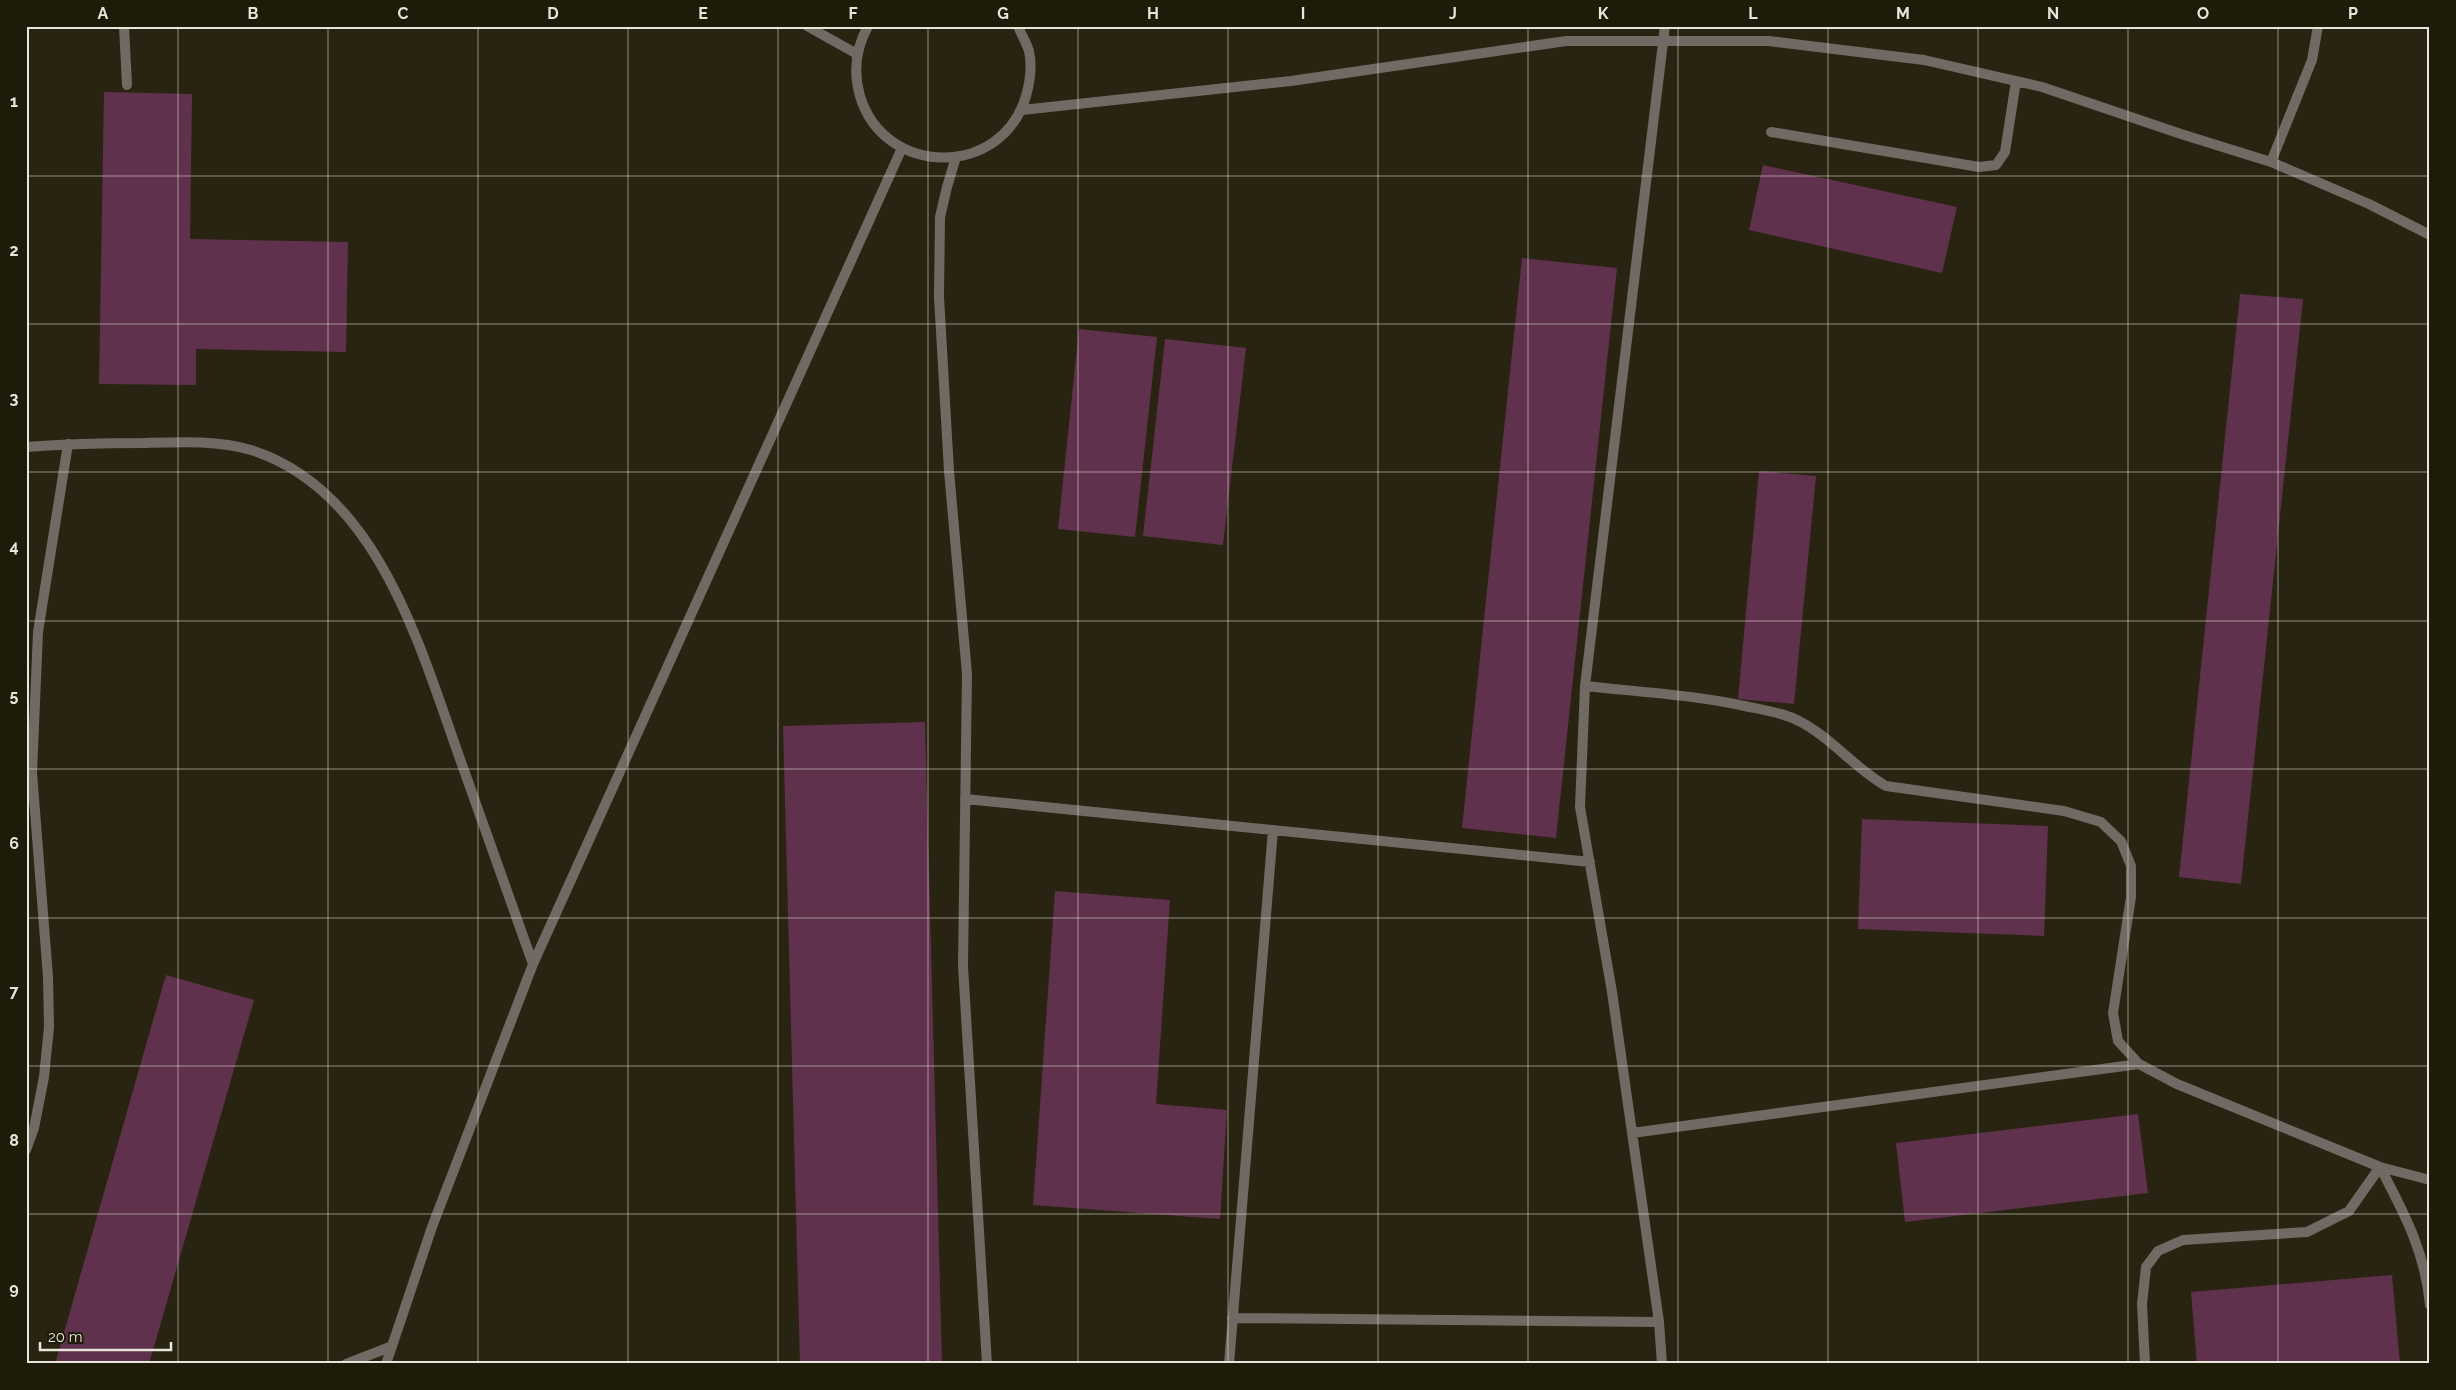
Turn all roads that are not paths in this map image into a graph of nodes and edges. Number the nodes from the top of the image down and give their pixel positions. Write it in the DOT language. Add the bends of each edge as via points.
graph roads {
  1 [pos="124,26"];
  2 [pos="807,26"];
  3 [pos="868,26"];
  4 [pos="1018,26"];
  5 [pos="1665,26"];
  6 [pos="2318,26"];
  7 [pos="1665,42"];
  8 [pos="857,54"];
  9 [pos="2016,81"];
  10 [pos="127,86"];
  11 [pos="1022,110"];
  12 [pos="1771,132"];
  13 [pos="902,148"];
  14 [pos="956,157"];
  15 [pos="2271,162"];
  16 [pos="2430,235"];
  17 [pos="68,444"];
  18 [pos="26,446"];
  19 [pos="26,632"];
  20 [pos="38,632"];
  21 [pos="1586,686"];
  22 [pos="965,799"];
  23 [pos="1273,830"];
  24 [pos="1590,862"];
  25 [pos="533,964"];
  26 [pos="2139,1064"];
  27 [pos="1632,1133"];
  28 [pos="26,1150"];
  29 [pos="2380,1167"];
  30 [pos="2430,1180"];
  31 [pos="2430,1305"];
  32 [pos="1232,1318"];
  33 [pos="1659,1322"];
  34 [pos="390,1347"];
  35 [pos="346,1364"];
  36 [pos="386,1364"];
  37 [pos="988,1364"];
  38 [pos="1229,1364"];
  39 [pos="1662,1364"];
  40 [pos="2145,1364"];
  1 -- 10 [label="lane"];
  2 -- 8 [label="lane"];
  3 -- 8 [label="lane"];
  4 -- 11 [label="lane" via="1029,51 1030,81"];
  5 -- 7 [label="lane"];
  6 -- 15 [label="lane" via="2312,60"];
  7 -- 9 [label="lane" via="1769,41 1924,60"];
  7 -- 11 [label="lane" via="1566,41 1292,81"];
  7 -- 21 [label="lane"];
  8 -- 13 [label="lane" via="856,82 864,109 879,132"];
  9 -- 12 [label="lane" via="2004,152 1996,165 1979,167"];
  9 -- 15 [label="lane"];
  11 -- 14 [label="lane" via="1005,132 983,149"];
  13 -- 14 [label="lane" via="928,158"];
  13 -- 25 [label="lane"];
  14 -- 22 [label="lane" via="940,217 938,268 949,471 967,674"];
  15 -- 16 [label="lane" via="2369,204"];
  17 -- 18 [label="lane"];
  17 -- 20 [label="lane"];
  17 -- 25 [label="lane" via="193,442 250,450 288,465 331,497 366,540 418,639"];
  19 -- 20 [label="lane"];
  20 -- 28 [label="lane" via="32,773 49,1027 44,1077 34,1128"];
  21 -- 24 [label="lane" via="1580,807"];
  21 -- 26 [label="lane" via="1727,702 1767,711 1797,720 1866,775 1886,786 2064,810 2101,822 2121,841 2131,866 2131,897 2113,1013 2118,1041"];
  22 -- 23 [label="lane"];
  22 -- 37 [label="lane" via="962,966"];
  23 -- 24 [label="lane"];
  23 -- 32 [label="lane"];
  24 -- 27 [label="lane"];
  25 -- 34 [label="lane" via="432,1227"];
  26 -- 27 [label="lane"];
  26 -- 29 [label="lane" via="2177,1084"];
  27 -- 33 [label="lane"];
  29 -- 30 [label="lane"];
  29 -- 31 [label="lane" via="2414,1234"];
  29 -- 40 [label="lane" via="2349,1211 2307,1232 2183,1240 2158,1251 2146,1267 2142,1304"];
  32 -- 33 [label="lane"];
  32 -- 38 [label="lane"];
  33 -- 39 [label="lane"];
  34 -- 35 [label="lane"];
  34 -- 36 [label="lane"];
}
